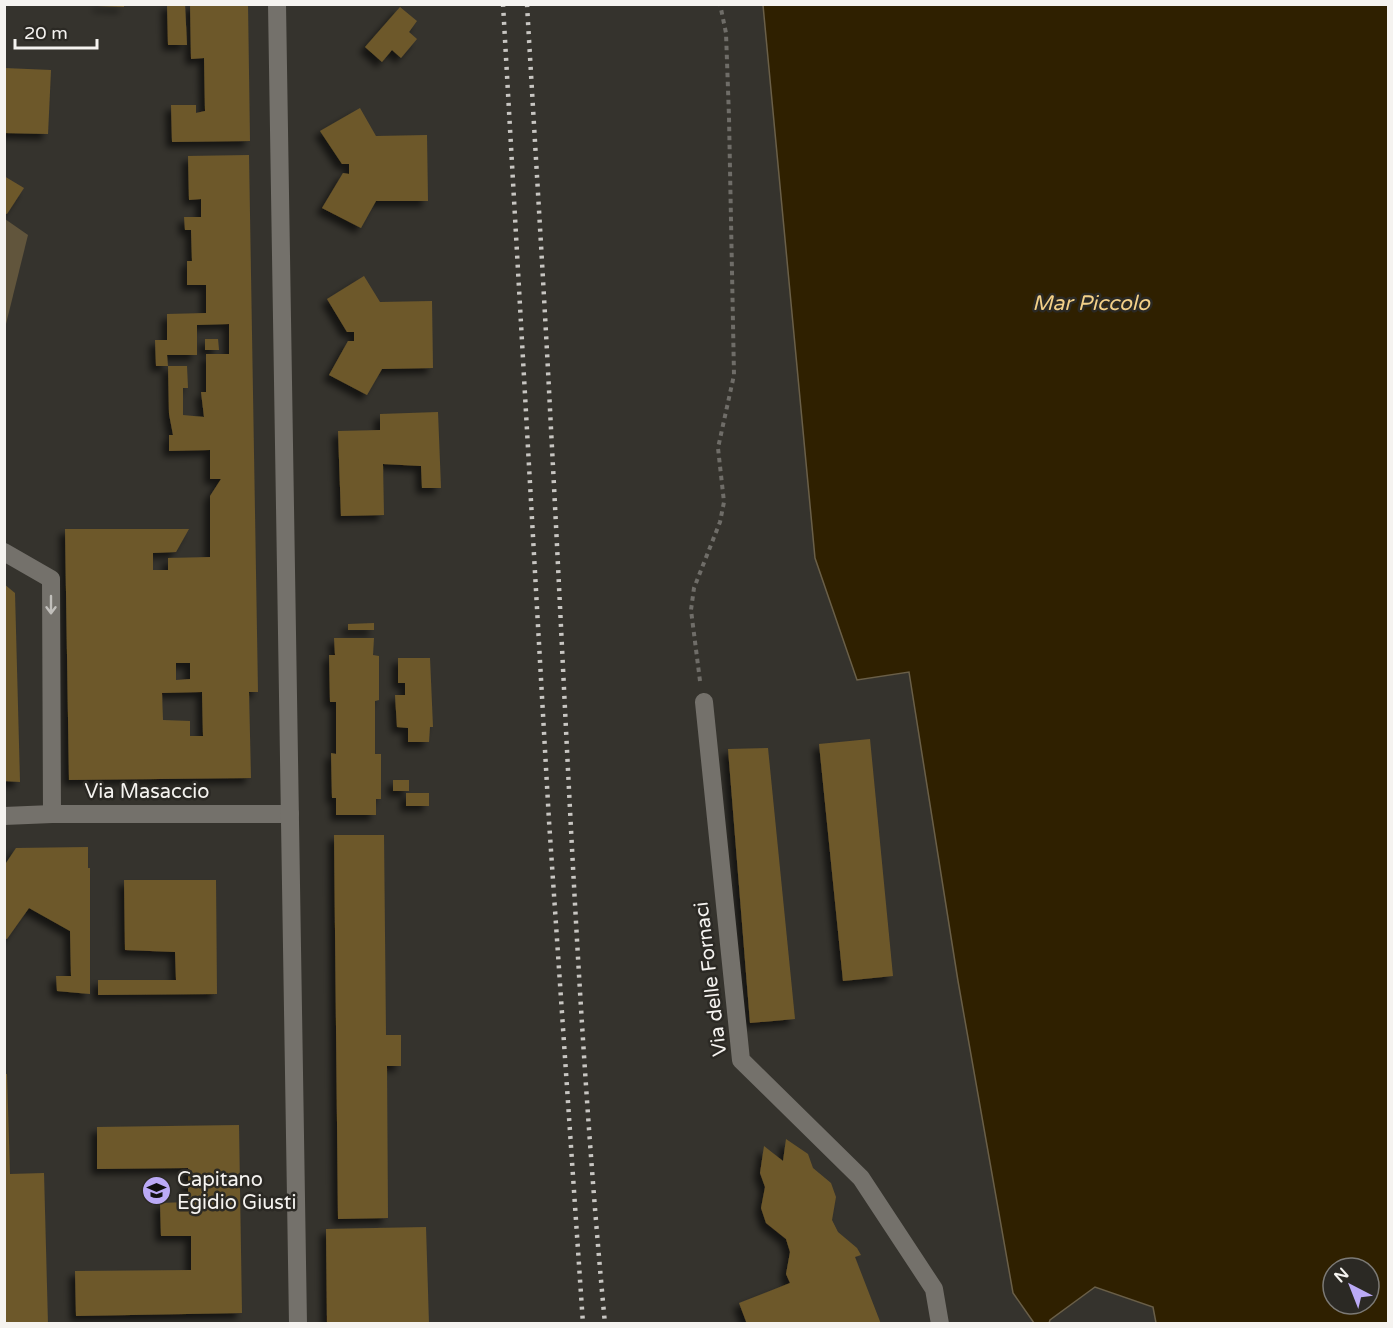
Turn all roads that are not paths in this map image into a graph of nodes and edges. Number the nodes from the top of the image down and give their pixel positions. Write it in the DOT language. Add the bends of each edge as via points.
graph roads {
  1 [pos="277,4"];
  2 [pos="4,552"];
  3 [pos="704,702"];
  4 [pos="52,814"];
  5 [pos="290,814"];
  6 [pos="8,822"];
  7 [pos="298,1323"];
  8 [pos="940,1323"];
  1 -- 5 [label="main road"];
  2 -- 4 [label="main road, one-way" via="51,579"];
  3 -- 8 [label="main road, Via delle Fornaci" via="741,1060 861,1178 934,1289"];
  4 -- 5 [label="main road, Via Masaccio"];
  4 -- 6 [label="main road, Via Masaccio"];
  5 -- 7 [label="main road"];
}
